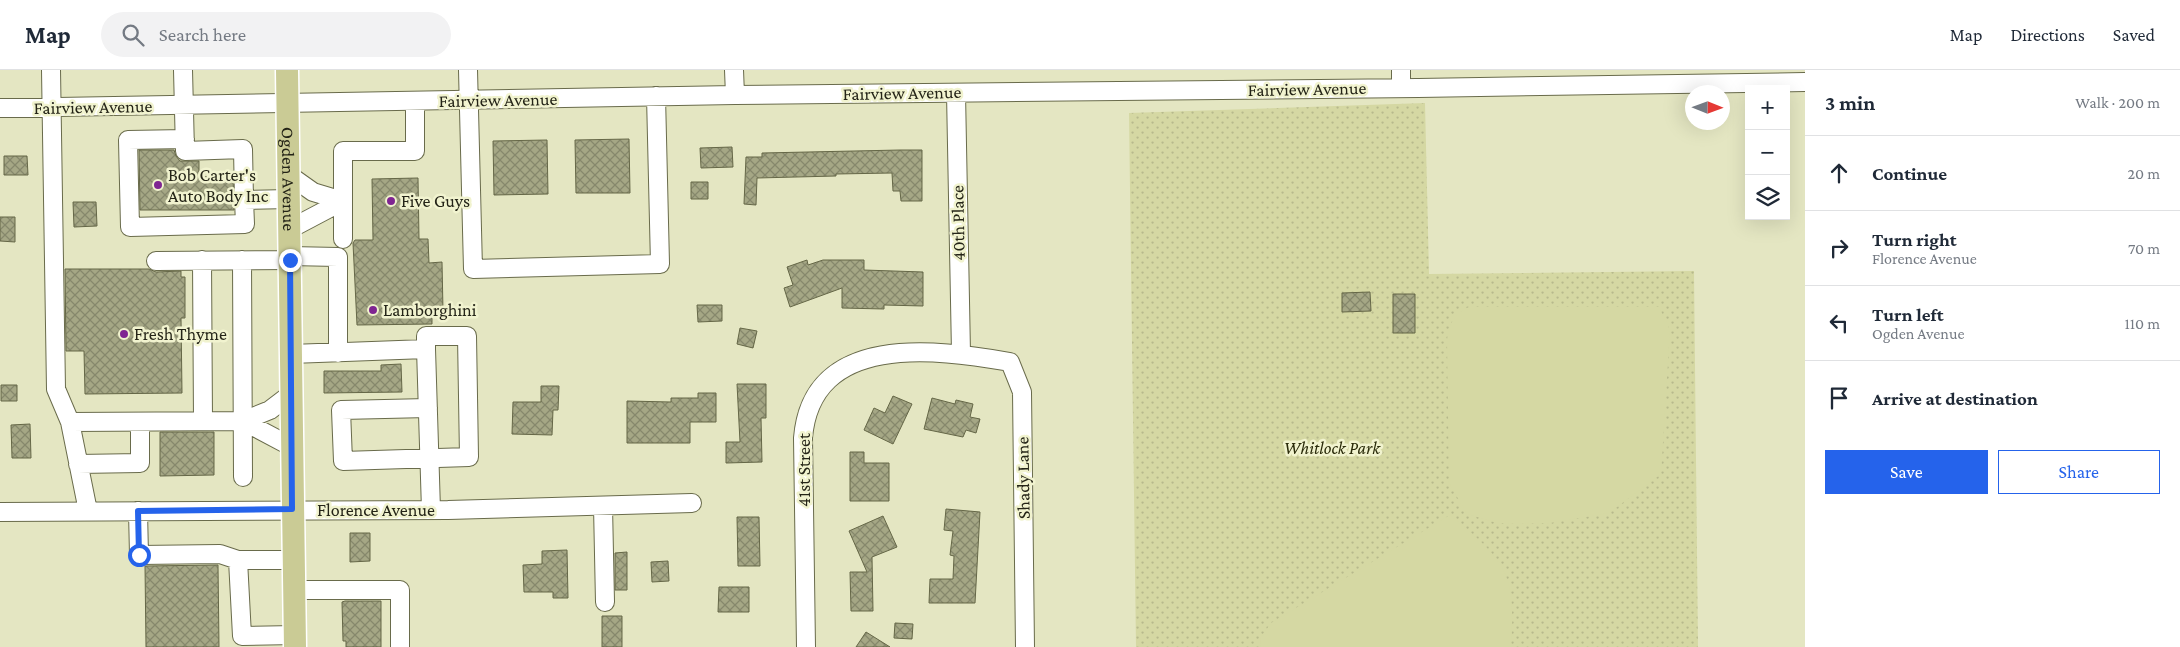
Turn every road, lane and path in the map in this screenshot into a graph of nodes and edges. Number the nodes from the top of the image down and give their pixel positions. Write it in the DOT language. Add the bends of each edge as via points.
graph roads {
  1 [pos="52,70"];
  2 [pos="183,70"];
  3 [pos="287,70"];
  4 [pos="468,70"];
  5 [pos="734,70"];
  6 [pos="1401,70"];
  7 [pos="1805,82"];
  8 [pos="1401,88"];
  9 [pos="956,92"];
  10 [pos="735,95"];
  11 [pos="656,96"];
  12 [pos="469,100"];
  13 [pos="415,102"];
  14 [pos="287,104"];
  15 [pos="184,106"];
  16 [pos="52,107"];
  17 [pos="0,108"];
  18 [pos="185,139"];
  19 [pos="289,175"];
  20 [pos="289,199"];
  21 [pos="244,200"];
  22 [pos="343,201"];
  23 [pos="290,228"];
  24 [pos="343,239"];
  25 [pos="290,258"];
  26 [pos="202,260"];
  27 [pos="242,260"];
  28 [pos="156,261"];
  29 [pos="426,349"];
  30 [pos="338,353"];
  31 [pos="960,353"];
  32 [pos="291,354"];
  33 [pos="291,394"];
  34 [pos="428,408"];
  35 [pos="203,421"];
  36 [pos="243,421"];
  37 [pos="70,422"];
  38 [pos="140,422"];
  39 [pos="292,447"];
  40 [pos="429,459"];
  41 [pos="78,464"];
  42 [pos="243,477"];
  43 [pos="692,504"];
  44 [pos="604,506"];
  45 [pos="292,509"];
  46 [pos="431,510"];
  47 [pos="88,511"];
  48 [pos="138,511"];
  49 [pos="0,512"];
  50 [pos="238,560"];
  51 [pos="293,560"];
  52 [pos="294,590"];
  53 [pos="605,602"];
  54 [pos="295,641"];
  55 [pos="400,647"];
  56 [pos="806,647"];
  57 [pos="1025,647"];
  1 -- 16 [label="street"];
  2 -- 15 [label="street"];
  3 -- 14 [label="main road, Ogden Avenue"];
  4 -- 12 [label="street"];
  5 -- 10 [label="street"];
  6 -- 8 [label="street"];
  7 -- 8 [label="street, Fairview Avenue"];
  8 -- 9 [label="street, Fairview Avenue"];
  9 -- 10 [label="street, Fairview Avenue"];
  9 -- 31 [label="street, 40th Place"];
  10 -- 11 [label="street, Fairview Avenue"];
  11 -- 12 [label="street, Fairview Avenue"];
  11 -- 12 [label="street" via="660,264 473,269"];
  12 -- 13 [label="street, Fairview Avenue"];
  13 -- 14 [label="street, Fairview Avenue"];
  13 -- 22 [label="street" via="415,151 343,151"];
  14 -- 15 [label="street, Fairview Avenue"];
  14 -- 19 [label="main road, Ogden Avenue"];
  15 -- 16 [label="street, Fairview Avenue"];
  15 -- 18 [label="street"];
  16 -- 17 [label="street, Fairview Avenue"];
  16 -- 37 [label="street" via="56,389"];
  18 -- 21 [label="street" via="185,151 243,149"];
  18 -- 21 [label="street" via="128,140 130,227 245,224"];
  19 -- 20 [label="main road, Ogden Avenue"];
  19 -- 22 [label="street" via="312,192"];
  20 -- 21 [label="street"];
  20 -- 23 [label="main road, Ogden Avenue"];
  22 -- 23 [label="street"];
  22 -- 24 [label="street"];
  23 -- 25 [label="main road, Ogden Avenue"];
  25 -- 27 [label="street"];
  25 -- 30 [label="street" via="338,257"];
  25 -- 32 [label="main road, Ogden Avenue"];
  26 -- 27 [label="street"];
  26 -- 28 [label="street"];
  26 -- 35 [label="street"];
  27 -- 36 [label="street"];
  29 -- 30 [label="street"];
  29 -- 34 [label="street"];
  29 -- 40 [label="street" via="426,336 467,336 469,457"];
  30 -- 32 [label="street"];
  31 -- 56 [label="street, 41st Street" via="878,355 859,360 826,380 811,404 803,438"];
  31 -- 57 [label="street, Shady Lane" via="1010,362 1022,392"];
  32 -- 33 [label="main road, Ogden Avenue"];
  33 -- 36 [label="street" via="270,410"];
  33 -- 39 [label="main road, Ogden Avenue"];
  34 -- 40 [label="street"];
  34 -- 40 [label="street" via="341,410 343,462"];
  35 -- 36 [label="street"];
  35 -- 38 [label="street"];
  36 -- 39 [label="street"];
  36 -- 42 [label="street"];
  37 -- 38 [label="street"];
  37 -- 41 [label="street"];
  38 -- 41 [label="street" via="140,464"];
  39 -- 45 [label="main road, Ogden Avenue"];
  40 -- 46 [label="street"];
  41 -- 47 [label="street"];
  43 -- 44 [label="street, Florence Avenue"];
  44 -- 46 [label="street, Florence Avenue"];
  44 -- 53 [label="street"];
  45 -- 46 [label="street, Florence Avenue"];
  45 -- 48 [label="street, Florence Avenue"];
  45 -- 51 [label="main road, Ogden Avenue"];
  47 -- 48 [label="street, Florence Avenue"];
  47 -- 49 [label="street, Florence Avenue"];
  48 -- 50 [label="street" via="139,555 220,554"];
  50 -- 51 [label="street"];
  50 -- 54 [label="street" via="242,636"];
  51 -- 52 [label="main road, Ogden Avenue"];
  52 -- 54 [label="main road, Ogden Avenue"];
  52 -- 55 [label="street" via="400,590"];
}
